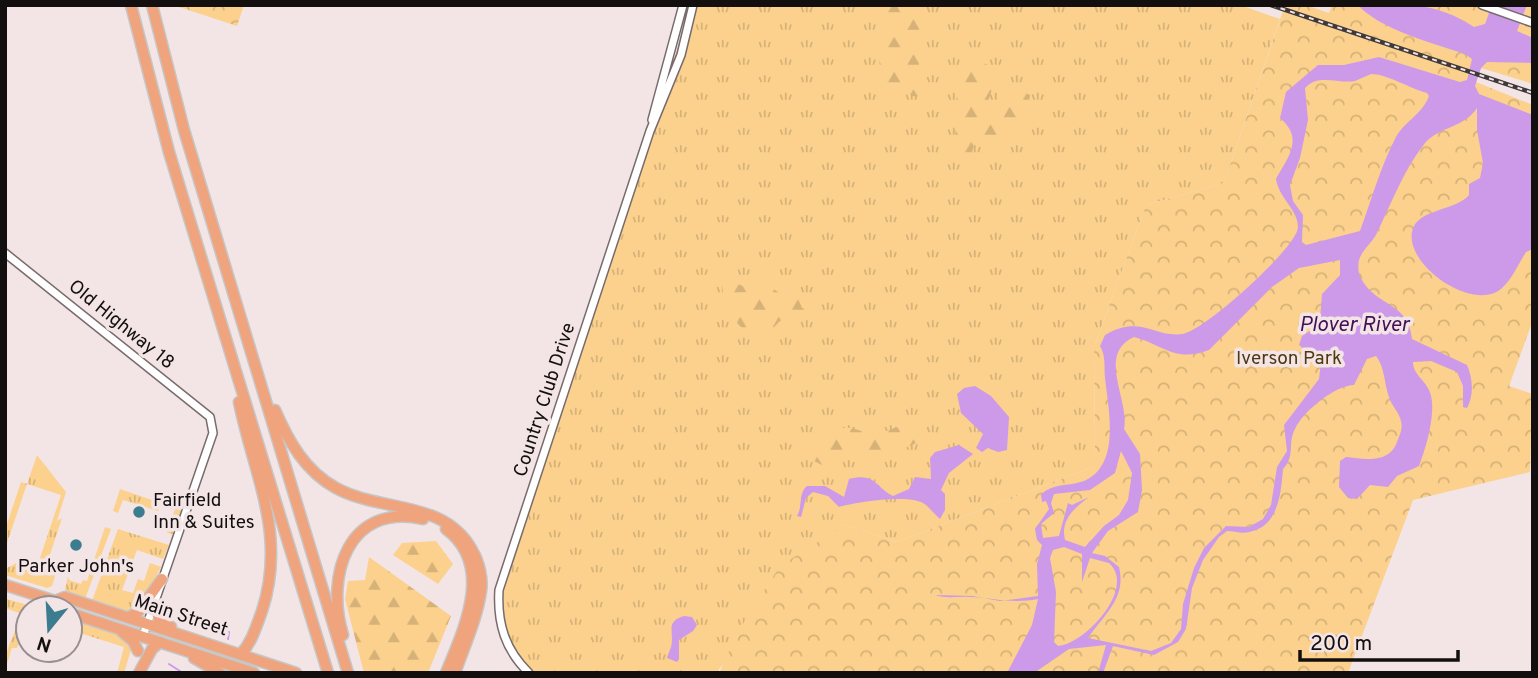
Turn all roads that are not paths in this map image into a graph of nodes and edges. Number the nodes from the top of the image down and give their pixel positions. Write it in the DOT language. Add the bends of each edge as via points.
graph roads {
  1 [pos="131,5"];
  2 [pos="152,5"];
  3 [pos="683,5"];
  4 [pos="693,5"];
  5 [pos="1485,6"];
  6 [pos="1530,22"];
  7 [pos="650,131"];
  8 [pos="5,253"];
  9 [pos="254,360"];
  10 [pos="239,381"];
  11 [pos="162,579"];
  12 [pos="5,585"];
  13 [pos="30,594"];
  14 [pos="84,603"];
  15 [pos="153,605"];
  16 [pos="84,614"];
  17 [pos="467,616"];
  18 [pos="129,617"];
  19 [pos="84,618"];
  20 [pos="147,624"];
  21 [pos="109,625"];
  22 [pos="143,636"];
  23 [pos="163,643"];
  24 [pos="215,646"];
  25 [pos="138,651"];
  26 [pos="239,653"];
  27 [pos="267,663"];
  28 [pos="247,672"];
  29 [pos="139,673"];
  30 [pos="220,673"];
  31 [pos="296,673"];
  32 [pos="328,673"];
  33 [pos="348,673"];
  34 [pos="355,673"];
  35 [pos="439,673"];
  36 [pos="446,673"];
  37 [pos="455,673"];
  38 [pos="529,673"];
  1 -- 10 [label="highway" via="169,152"];
  2 -- 9 [label="highway" via="184,130"];
  3 -- 7 [label="street, Country Club Drive"];
  4 -- 7 [label="street, Country Club Drive" via="681,55"];
  5 -- 6 [label="street"];
  7 -- 38 [label="street, Country Club Drive" via="499,590 502,631 511,653"];
  8 -- 11 [label="street, Old Highway 18" via="209,417 213,425"];
  9 -- 33 [label="highway"];
  9 -- 37 [label="highway" via="260,365 283,428 313,472 344,492 441,518 468,542 481,574 481,590"];
  10 -- 26 [label="highway" via="243,420 272,534 268,589 253,635"];
  10 -- 32 [label="highway"];
  11 -- 15 [label="street"];
  11 -- 18 [label="highway" via="138,612"];
  12 -- 13 [label="highway, Main Street"];
  14 -- 18 [label="highway, Main Street"];
  15 -- 20 [label="street"];
  15 -- 26 [label="highway" via="167,626"];
  16 -- 20 [label="highway"];
  17 -- 34 [label="highway" via="472,570 466,552 451,533 414,517 374,523 349,544 338,571 341,629"];
  17 -- 35 [label="highway"];
  17 -- 36 [label="highway"];
  18 -- 20 [label="highway, Main Street"];
  19 -- 21 [label="highway, Main Street"];
  20 -- 22 [label="street"];
  20 -- 24 [label="highway, Main Street"];
  21 -- 22 [label="highway, Main Street"];
  21 -- 25 [label="highway" via="129,637"];
  22 -- 23 [label="highway, Main Street"];
  22 -- 24 [label="highway" via="155,633"];
  23 -- 28 [label="highway, Main Street"];
  23 -- 29 [label="highway" via="152,649"];
  23 -- 30 [label="highway"];
  24 -- 26 [label="highway, Main Street"];
  26 -- 27 [label="highway, Main Street"];
  27 -- 28 [label="highway" via="251,665"];
  27 -- 31 [label="highway, Main Street"];
}
